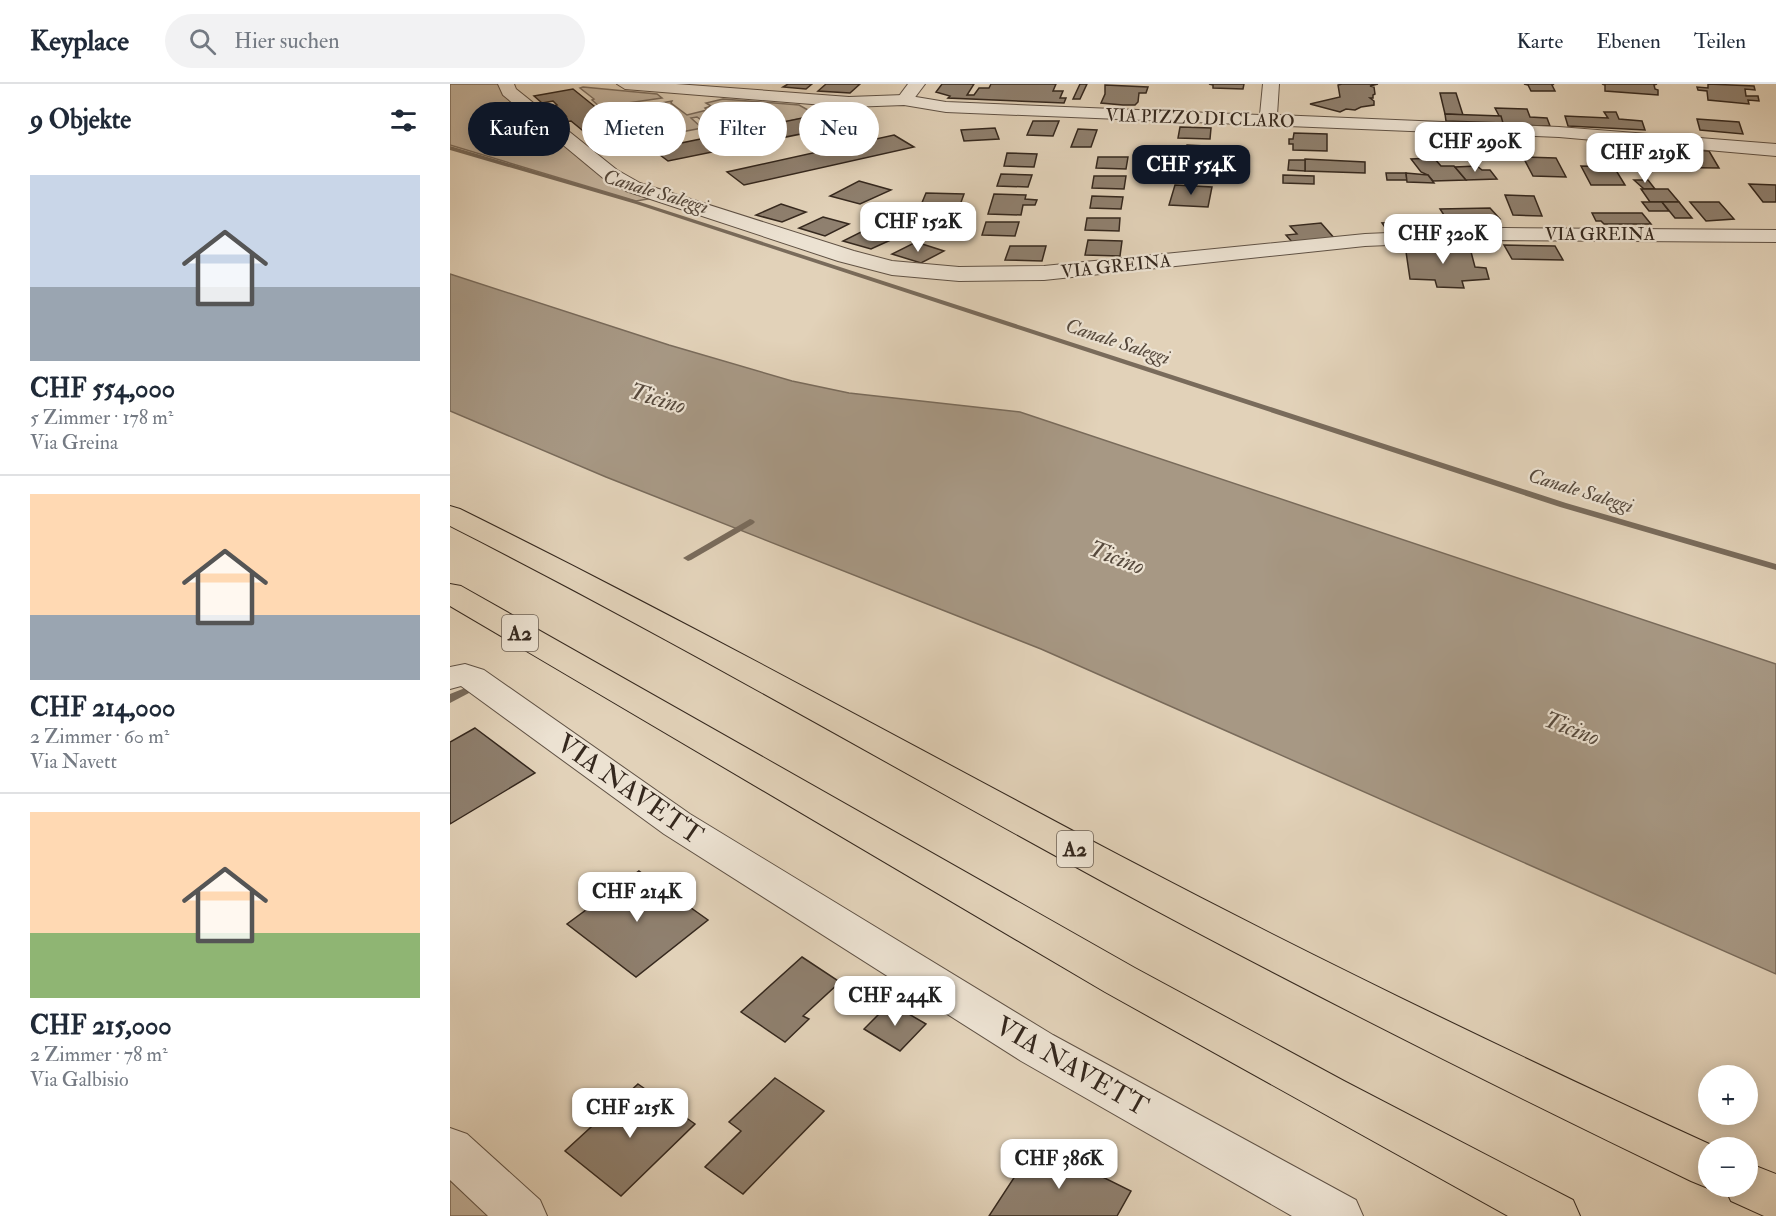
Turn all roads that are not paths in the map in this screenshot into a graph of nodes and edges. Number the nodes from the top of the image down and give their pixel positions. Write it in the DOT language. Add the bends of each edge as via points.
graph roads {
  1 [pos="506,84"];
  2 [pos="625,84"];
  3 [pos="917,84"];
  4 [pos="1271,84"];
  5 [pos="648,85"];
  6 [pos="904,100"];
  7 [pos="1268,121"];
  8 [pos="1776,150"];
  9 [pos="1776,236"];
  10 [pos="450,515"];
  11 [pos="450,593"];
  12 [pos="450,678"];
  13 [pos="450,1149"];
  14 [pos="1698,1161"];
  15 [pos="1758,1190"];
  16 [pos="1776,1198"];
  17 [pos="522,1216"];
  18 [pos="1338,1216"];
  19 [pos="1555,1216"];
  1 -- 9 [label="street, VIA GREINA" via="509,91 610,174 633,187 846,256 904,270 1032,274 1320,244 1493,234"];
  2 -- 5 [label="street, VIA PIZZO DI CLARO"];
  3 -- 6 [label="street"];
  4 -- 7 [label="street"];
  5 -- 6 [label="street, VIA PIZZO DI CLARO" via="849,102"];
  6 -- 7 [label="street, VIA PIZZO DI CLARO" via="946,107"];
  7 -- 8 [label="street, VIA PIZZO DI CLARO" via="1559,132"];
  10 -- 14 [label="highway, A2" via="571,575 1268,951"];
  11 -- 19 [label="highway, A2" via="1131,986"];
  12 -- 18 [label="street, VIA NAVETT" via="472,678 677,824 1037,1048"];
  13 -- 17 [label="street"];
  15 -- 16 [label="highway"];
}
